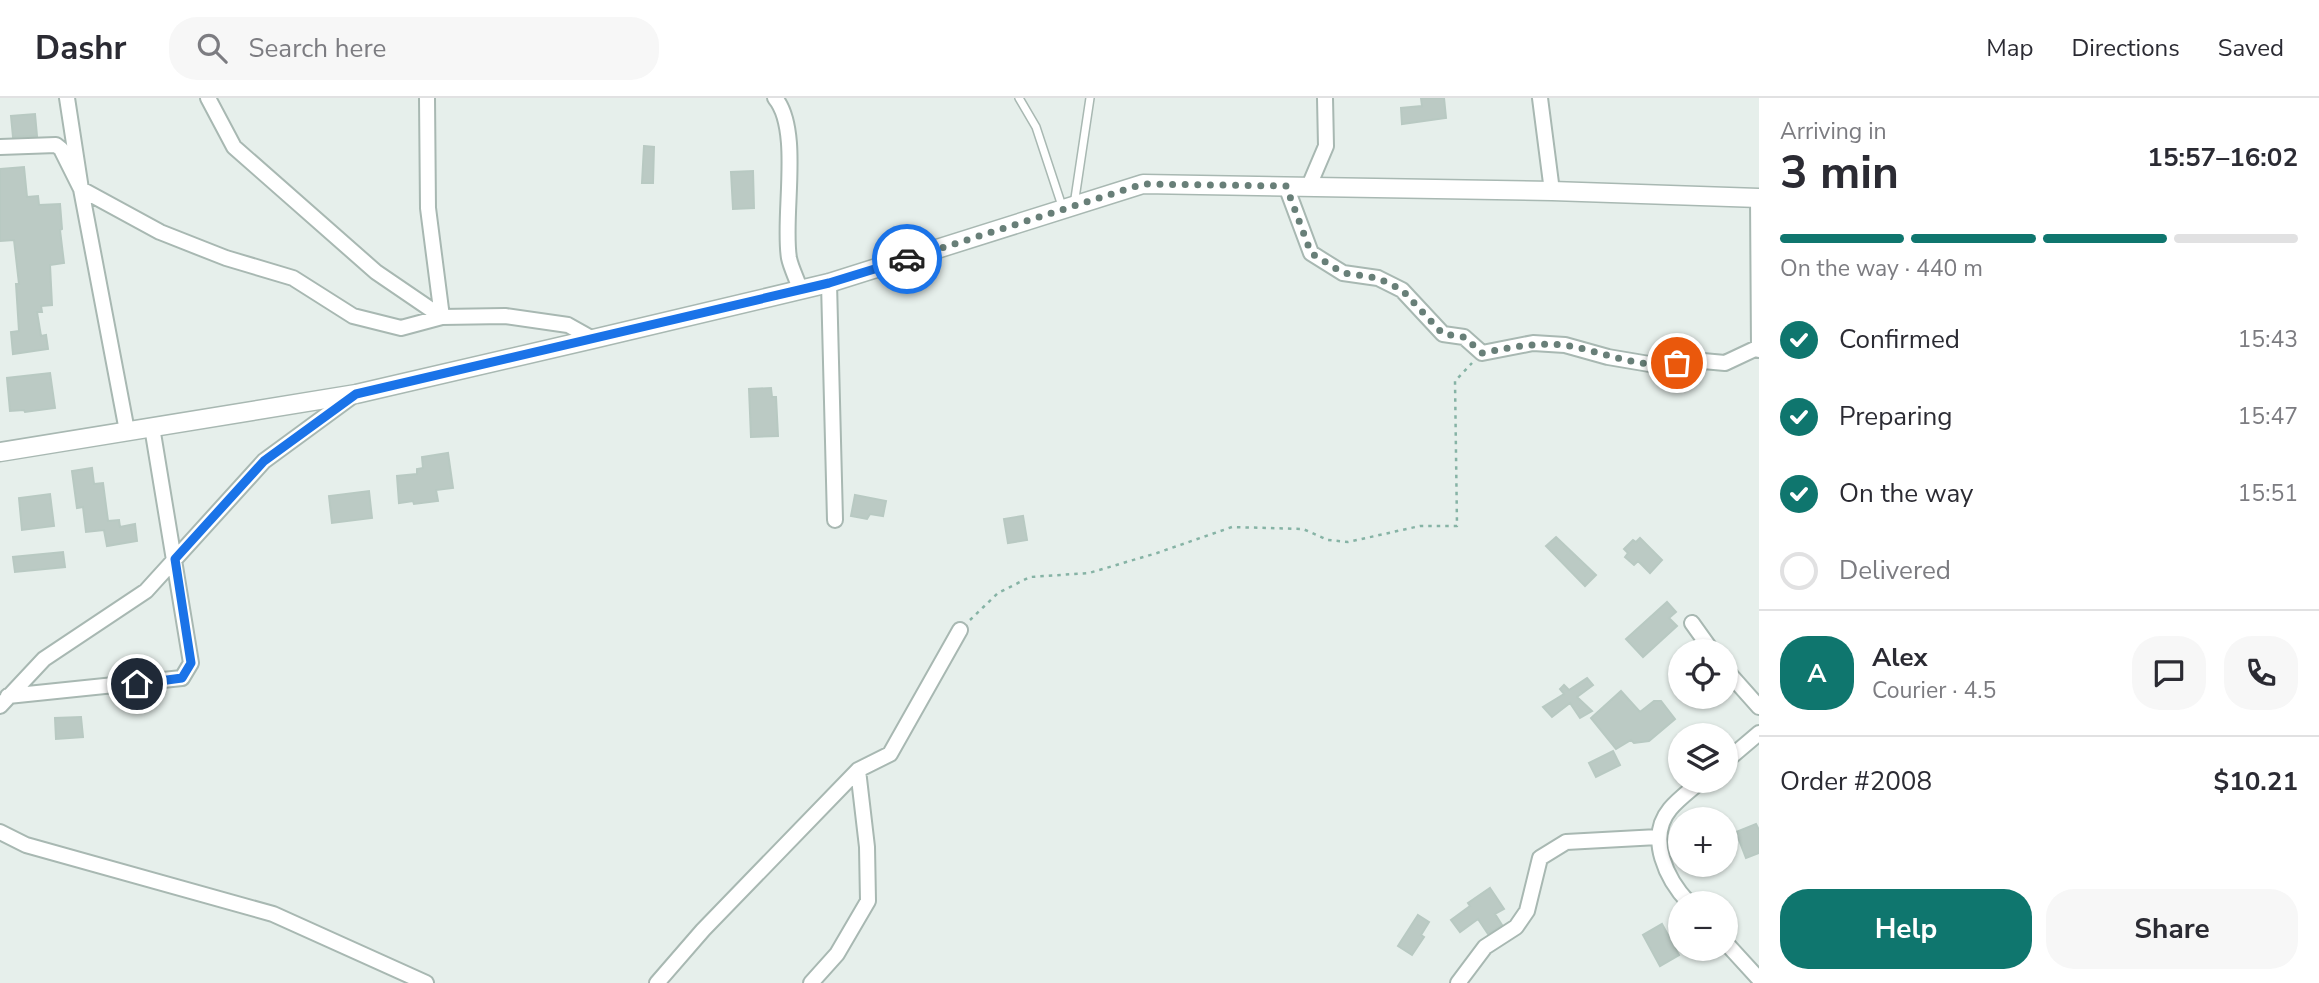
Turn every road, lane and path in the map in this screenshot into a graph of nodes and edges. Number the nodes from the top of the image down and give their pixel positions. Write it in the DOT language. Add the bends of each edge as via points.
graph roads {
  1 [pos="67,98"];
  2 [pos="208,98"];
  3 [pos="427,98"];
  4 [pos="775,98"];
  5 [pos="1018,98"];
  6 [pos="1090,98"];
  7 [pos="1325,98"];
  8 [pos="1540,98"];
  9 [pos="0,147"];
  10 [pos="1286,186"];
  11 [pos="1309,186"];
  12 [pos="81,189"];
  13 [pos="1552,191"];
  14 [pos="1759,198"];
  15 [pos="1068,208"];
  16 [pos="829,283"];
  17 [pos="800,289"];
  18 [pos="442,317"];
  19 [pos="593,339"];
  20 [pos="1759,349"];
  21 [pos="1482,353"];
  22 [pos="356,394"];
  23 [pos="152,427"];
  24 [pos="127,431"];
  25 [pos="0,452"];
  26 [pos="835,520"];
  27 [pos="175,559"];
  28 [pos="1692,623"];
  29 [pos="960,630"];
  30 [pos="1703,639"];
  31 [pos="1738,683"];
  32 [pos="3,699"];
  33 [pos="1759,707"];
  34 [pos="1759,733"];
  35 [pos="1738,751"];
  36 [pos="858,770"];
  37 [pos="1688,793"];
  38 [pos="0,832"];
  39 [pos="1658,837"];
  40 [pos="1678,891"];
  41 [pos="1738,956"];
  42 [pos="1759,979"];
  43 [pos="426,983"];
  44 [pos="657,983"];
  45 [pos="811,983"];
  46 [pos="1458,983"];
  1 -- 12 [label="street"];
  2 -- 18 [label="street" via="234,147 376,272"];
  3 -- 18 [label="street" via="428,208"];
  4 -- 17 [label="street" via="789,139 789,259"];
  5 -- 15 [label="lane" via="1036,127"];
  6 -- 15 [label="lane"];
  7 -- 11 [label="street" via="1326,146"];
  8 -- 13 [label="street"];
  9 -- 12 [label="street" via="56,145"];
  10 -- 11 [label="street"];
  10 -- 15 [label="street" via="1143,184"];
  10 -- 21 [label="street" via="1311,253 1343,273 1378,278 1402,290 1443,334 1464,337"];
  11 -- 13 [label="street"];
  12 -- 18 [label="street" via="160,232 293,278 353,316 401,328"];
  12 -- 24 [label="street"];
  13 -- 14 [label="street"];
  14 -- 20 [label="street"];
  15 -- 16 [label="street"];
  16 -- 17 [label="street"];
  16 -- 26 [label="street"];
  17 -- 19 [label="street"];
  18 -- 19 [label="street" via="505,316 568,325"];
  19 -- 22 [label="street"];
  20 -- 21 [label="street" via="1725,363 1692,359 1661,366 1565,345 1533,343"];
  21 -- 29 [label="path" via="1455,381 1457,526 1420,526 1348,542 1328,540 1303,528 1232,527 1089,573 1030,577 998,593"];
  22 -- 23 [label="street"];
  22 -- 27 [label="street" via="264,461"];
  23 -- 24 [label="street"];
  23 -- 27 [label="street"];
  24 -- 25 [label="street"];
  27 -- 32 [label="street" via="146,591 44,659"];
  27 -- 32 [label="street" via="191,663 182,678"];
  28 -- 30 [label="street"];
  29 -- 36 [label="street" via="890,754"];
  31 -- 33 [label="street"];
  34 -- 35 [label="street"];
  36 -- 44 [label="street"];
  36 -- 45 [label="street" via="868,901 837,954"];
  37 -- 39 [label="street" via="1668,811"];
  38 -- 43 [label="street" via="26,845 273,914"];
  39 -- 40 [label="street" via="1664,867"];
  39 -- 46 [label="street" via="1566,842 1540,858 1527,911 1516,927 1485,947"];
  41 -- 42 [label="street"];
}
